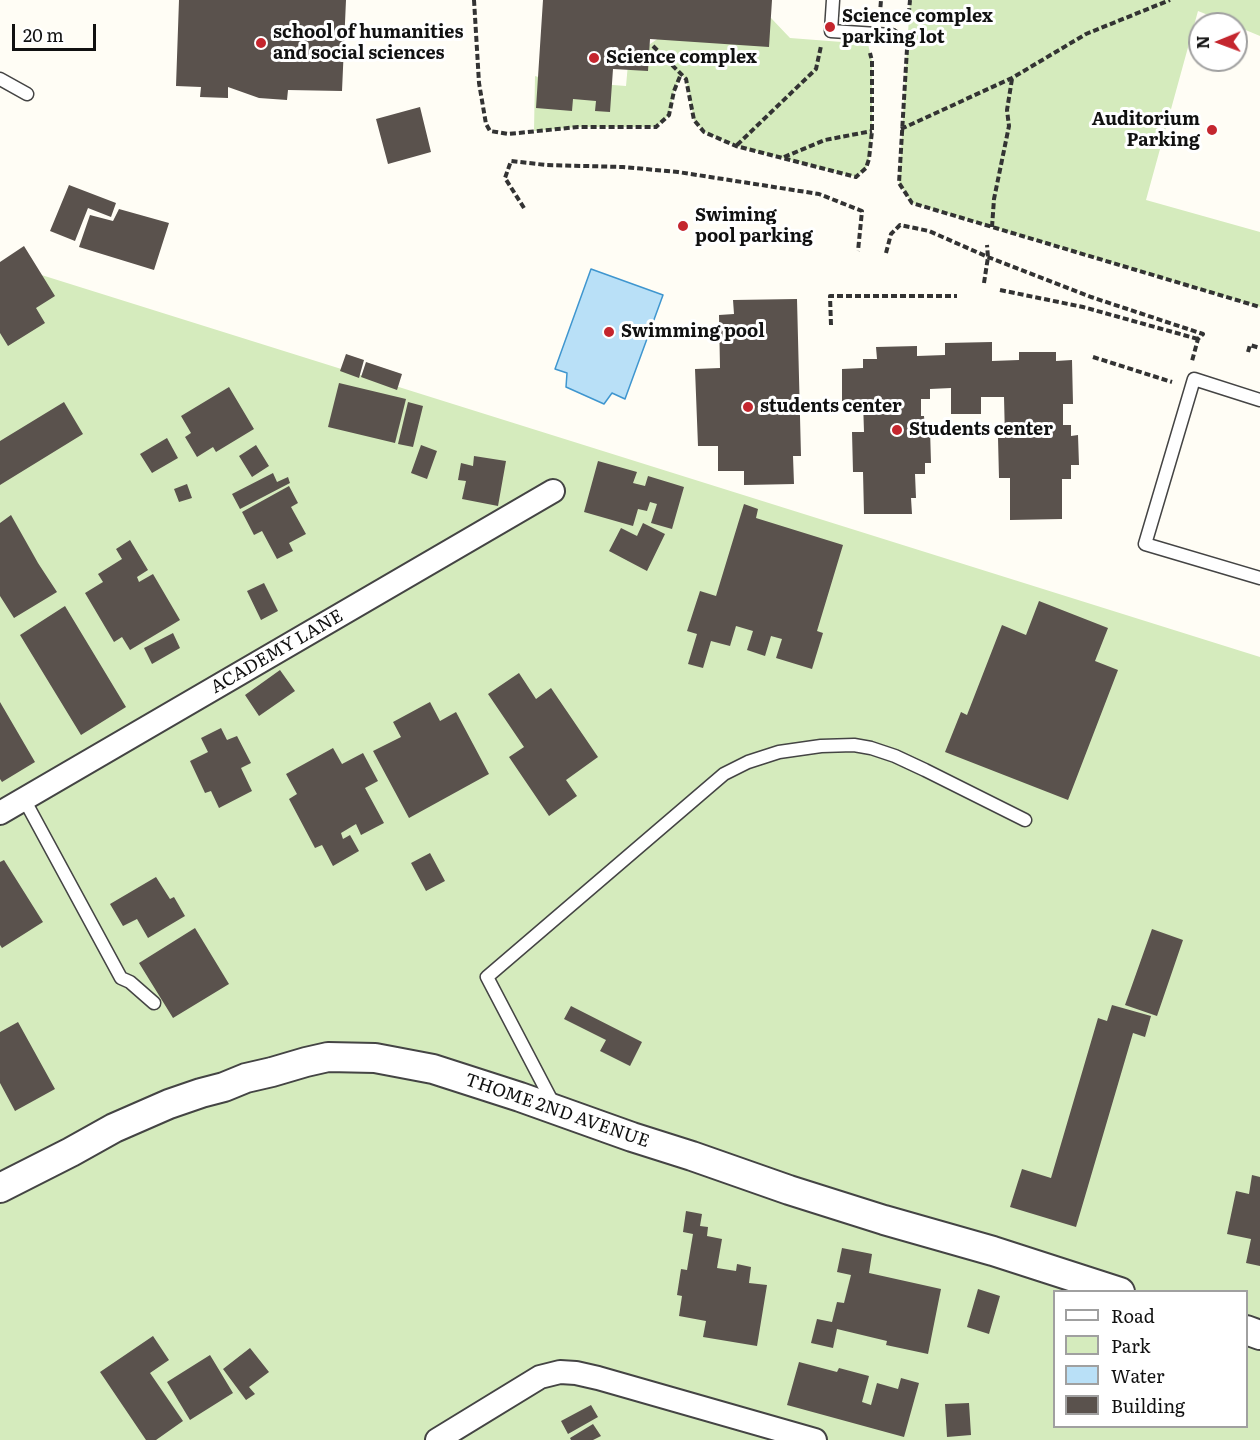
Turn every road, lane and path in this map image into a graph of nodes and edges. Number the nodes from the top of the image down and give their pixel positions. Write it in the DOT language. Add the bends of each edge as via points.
graph roads {
  1 [pos="474,0"];
  2 [pos="833,0"];
  3 [pos="881,0"];
  4 [pos="910,0"];
  5 [pos="1170,0"];
  6 [pos="871,16"];
  7 [pos="908,24"];
  8 [pos="831,31"];
  9 [pos="866,33"];
  10 [pos="892,35"];
  11 [pos="653,46"];
  12 [pos="907,47"];
  13 [pos="681,74"];
  14 [pos="1012,78"];
  15 [pos="0,79"];
  16 [pos="27,94"];
  17 [pos="901,129"];
  18 [pos="872,132"];
  19 [pos="736,146"];
  20 [pos="783,157"];
  21 [pos="524,208"];
  22 [pos="992,227"];
  23 [pos="987,245"];
  24 [pos="858,250"];
  25 [pos="886,253"];
  26 [pos="988,257"];
  27 [pos="984,283"];
  28 [pos="1000,290"];
  29 [pos="957,296"];
  30 [pos="1260,307"];
  31 [pos="831,325"];
  32 [pos="1198,339"];
  33 [pos="1260,348"];
  34 [pos="1248,352"];
  35 [pos="1093,357"];
  36 [pos="1190,366"];
  37 [pos="1173,382"];
  38 [pos="1260,400"];
  39 [pos="553,491"];
  40 [pos="1260,578"];
  41 [pos="24,799"];
  42 [pos="0,813"];
  43 [pos="1025,820"];
  44 [pos="154,1003"];
  45 [pos="557,1111"];
  46 [pos="0,1188"];
  47 [pos="1114,1290"];
  48 [pos="437,1440"];
  49 [pos="815,1440"];
  1 -- 13 [label="path" via="479,83 490,131 508,134 578,127 656,127 669,115"];
  2 -- 8 [label="lane"];
  3 -- 6 [label="path" via="880,13"];
  4 -- 7 [label="path"];
  5 -- 14 [label="path" via="1086,34"];
  8 -- 9 [label="lane"];
  8 -- 19 [label="path" via="822,40 816,69"];
  9 -- 10 [label="lane"];
  9 -- 18 [label="path" via="872,61"];
  11 -- 13 [label="path"];
  12 -- 17 [label="path"];
  13 -- 19 [label="path" via="686,79 694,120 704,132"];
  14 -- 17 [label="path"];
  14 -- 22 [label="path" via="1009,126"];
  15 -- 16 [label="lane"];
  17 -- 22 [label="path" via="899,183 912,203"];
  18 -- 20 [label="path" via="825,140"];
  18 -- 20 [label="path" via="866,168 856,177"];
  19 -- 20 [label="path"];
  21 -- 24 [label="path" via="505,177 511,161 678,172 819,194 862,211"];
  22 -- 30 [label="path"];
  23 -- 26 [label="path"];
  25 -- 26 [label="path" via="891,234 900,225 929,231"];
  26 -- 27 [label="path"];
  26 -- 32 [label="path" via="1203,334"];
  28 -- 32 [label="path" via="1083,307"];
  29 -- 31 [label="path" via="830,296"];
  32 -- 36 [label="path"];
  33 -- 34 [label="path" via="1250,345"];
  35 -- 37 [label="path"];
  38 -- 40 [label="lane" via="1194,379 1145,544"];
  39 -- 41 [label="street, ACADEMY LANE"];
  41 -- 42 [label="street, ACADEMY LANE"];
  41 -- 44 [label="lane" via="121,978"];
  43 -- 45 [label="lane" via="895,756 854,745 779,752 724,774 487,977"];
  45 -- 46 [label="street, THOME 2ND AVENUE" via="433,1069 375,1058 328,1057 246,1078 169,1104"];
  45 -- 47 [label="street, THOME 2ND AVENUE" via="818,1199"];
  48 -- 49 [label="street" via="540,1377 560,1372 598,1378"];
}
